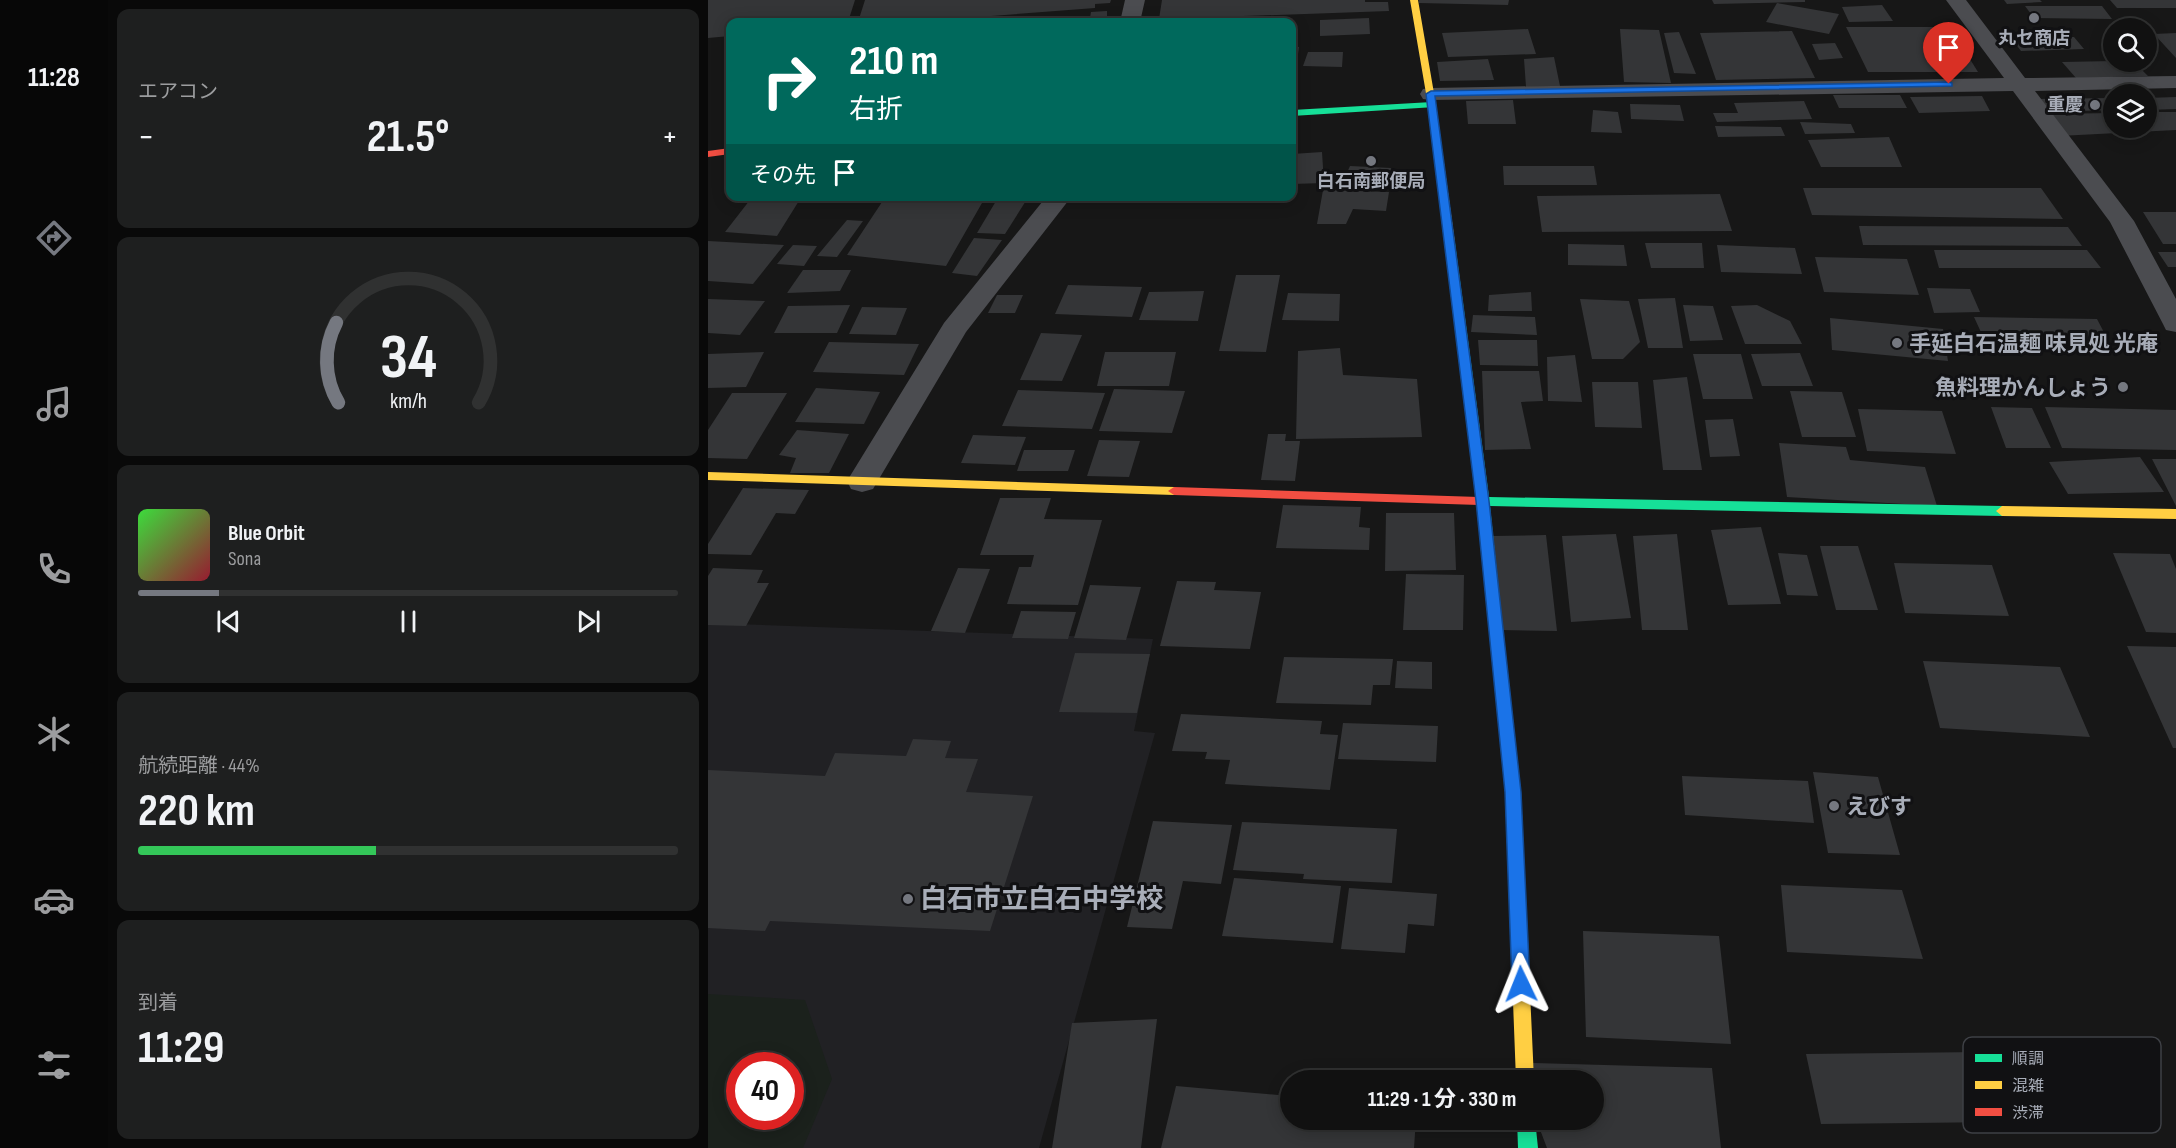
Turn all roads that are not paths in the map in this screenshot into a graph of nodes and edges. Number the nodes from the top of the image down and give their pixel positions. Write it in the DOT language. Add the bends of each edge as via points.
graph roads {
  1 [pos="1135,0"];
  2 [pos="1414,0"];
  3 [pos="1956,0"];
  4 [pos="1131,18"];
  5 [pos="2176,82"];
  6 [pos="2019,83"];
  7 [pos="1432,100"];
  8 [pos="1296,112"];
  9 [pos="726,152"];
  10 [pos="708,154"];
  11 [pos="1056,201"];
  12 [pos="2176,324"];
  13 [pos="708,476"];
  14 [pos="862,481"];
  15 [pos="1483,501"];
  16 [pos="2176,514"];
  17 [pos="1525,1070"];
  18 [pos="1527,1130"];
  19 [pos="1528,1148"];
  1 -- 4 [label="street"];
  2 -- 7 [label="street"];
  3 -- 6 [label="street"];
  5 -- 6 [label="street"];
  6 -- 7 [label="street"];
  6 -- 12 [label="street" via="2122,221"];
  7 -- 8 [label="street"];
  7 -- 15 [label="street"];
  9 -- 10 [label="street"];
  11 -- 14 [label="street" via="954,329"];
  13 -- 14 [label="street"];
  14 -- 15 [label="street"];
  15 -- 16 [label="street"];
  15 -- 17 [label="street" via="1513,792"];
  18 -- 19 [label="street"];
}
